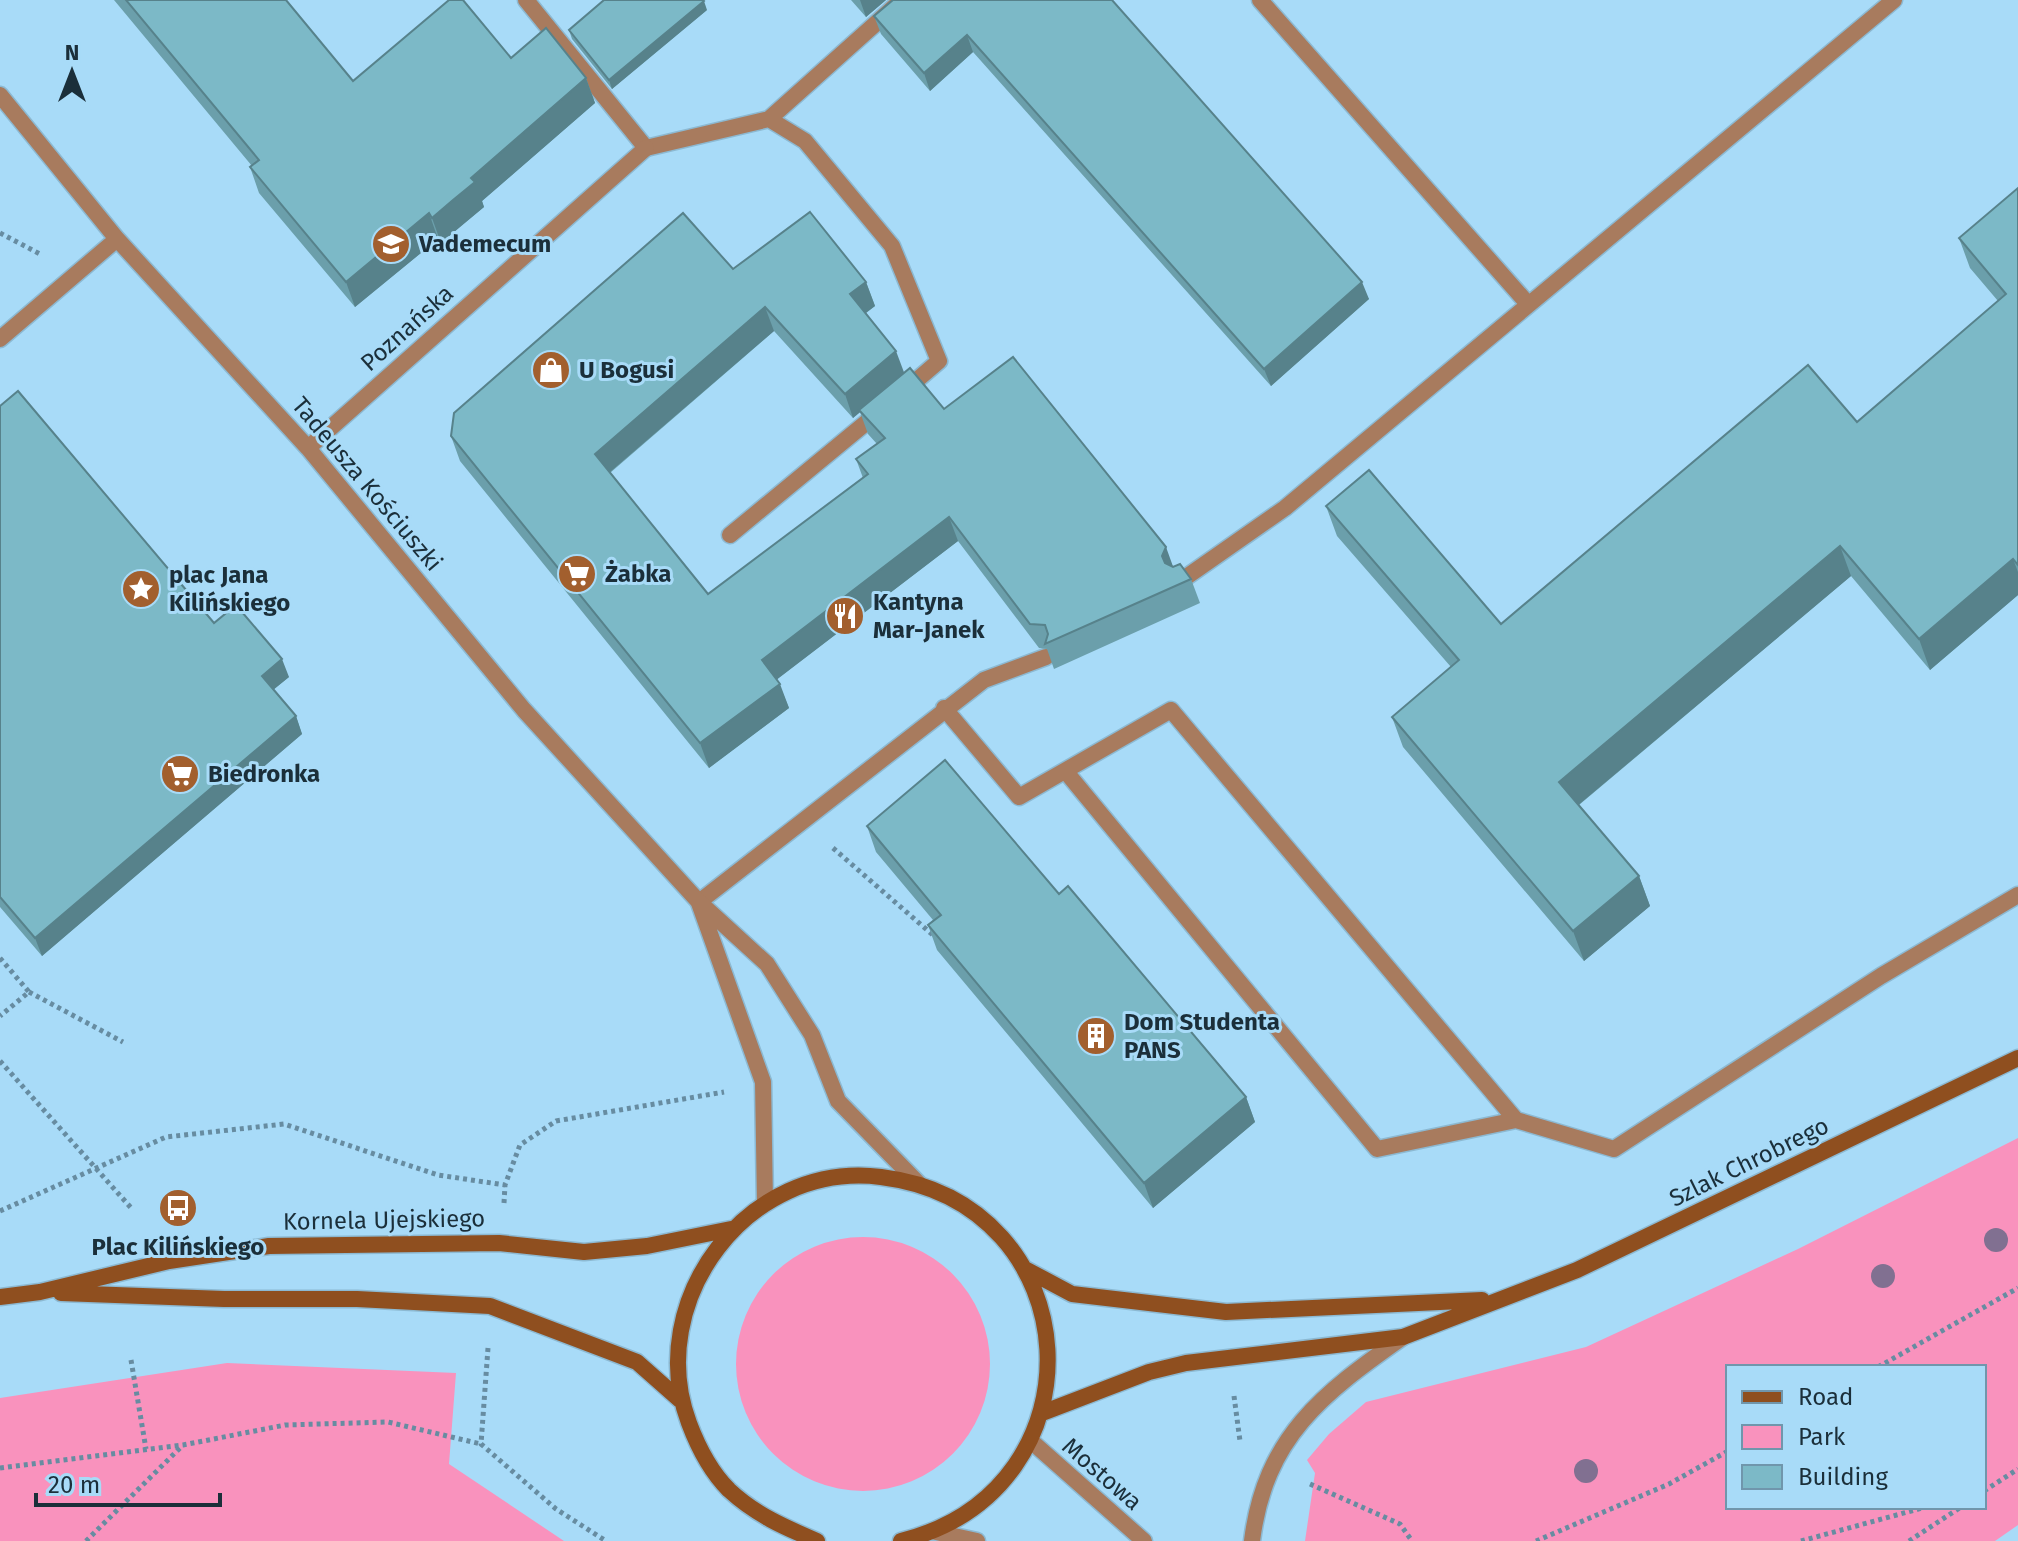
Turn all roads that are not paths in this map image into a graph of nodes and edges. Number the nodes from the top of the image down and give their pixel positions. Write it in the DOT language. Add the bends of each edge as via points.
graph roads {
  1 [pos="526,0"];
  2 [pos="902,0"];
  3 [pos="1260,0"];
  4 [pos="1894,0"];
  5 [pos="0,95"];
  6 [pos="769,119"];
  7 [pos="646,148"];
  8 [pos="117,239"];
  9 [pos="1528,304"];
  10 [pos="0,339"];
  11 [pos="308,448"];
  12 [pos="730,535"];
  13 [pos="1182,580"];
  14 [pos="1046,657"];
  15 [pos="944,708"];
  16 [pos="1067,773"];
  17 [pos="2018,895"];
  18 [pos="699,902"];
  19 [pos="2018,1058"];
  20 [pos="1516,1120"];
  21 [pos="919,1184"];
  22 [pos="765,1203"];
  23 [pos="731,1229"];
  24 [pos="1025,1269"];
  25 [pos="40,1292"];
  26 [pos="0,1297"];
  27 [pos="1496,1299"];
  28 [pos="1403,1337"];
  29 [pos="680,1400"];
  30 [pos="1042,1413"];
  31 [pos="1031,1441"];
  32 [pos="936,1532"];
  33 [pos="817,1541"];
  34 [pos="901,1541"];
  35 [pos="977,1541"];
  36 [pos="1144,1541"];
  37 [pos="1252,1541"];
  1 -- 7 [label="street"];
  2 -- 6 [label="street"];
  3 -- 9 [label="street"];
  4 -- 9 [label="street"];
  5 -- 8 [label="street, Tadeusza Kościuszki"];
  6 -- 7 [label="street"];
  6 -- 12 [label="street" via="805,141 892,246 939,361"];
  7 -- 11 [label="street, Poznańska"];
  8 -- 10 [label="street"];
  8 -- 11 [label="street, Tadeusza Kościuszki"];
  9 -- 13 [label="street" via="1285,508"];
  11 -- 18 [label="street, Tadeusza Kościuszki" via="524,710"];
  14 -- 15 [label="street" via="984,680"];
  15 -- 16 [label="street" via="1019,797"];
  15 -- 18 [label="street"];
  16 -- 20 [label="street" via="1377,1149"];
  16 -- 20 [label="street" via="1171,710"];
  17 -- 20 [label="street" via="1881,976 1614,1149"];
  18 -- 21 [label="street, Tadeusza Kościuszki" via="767,964 812,1035 838,1101"];
  18 -- 22 [label="street, Tadeusza Kościuszki" via="763,1082"];
  19 -- 27 [label="main road, Szlak Chrobrego" via="1630,1246"];
  21 -- 22 [label="main road" via="880,1176 840,1177 801,1185"];
  21 -- 24 [label="main road" via="980,1216"];
  22 -- 23 [label="main road"];
  23 -- 25 [label="main road, Kornela Ujejskiego" via="584,1252 499,1243 269,1246 169,1261"];
  23 -- 29 [label="main road" via="690,1291 680,1327"];
  24 -- 27 [label="main road, Szlak Chrobrego" via="1072,1294 1226,1312"];
  24 -- 30 [label="main road" via="1048,1339"];
  25 -- 26 [label="main road, Kornela Ujejskiego"];
  25 -- 29 [label="main road, Kornela Ujejskiego" via="490,1306 637,1362"];
  27 -- 28 [label="main road, Szlak Chrobrego"];
  28 -- 30 [label="main road, Szlak Chrobrego" via="1186,1363"];
  28 -- 37 [label="street" via="1317,1402 1281,1447 1257,1503"];
  29 -- 33 [label="main road" via="698,1447 728,1488 767,1520"];
  30 -- 31 [label="main road"];
  31 -- 32 [label="main road" via="996,1489 974,1510"];
  31 -- 36 [label="street, Mostowa"];
  32 -- 34 [label="main road"];
  32 -- 35 [label="street"];
}
